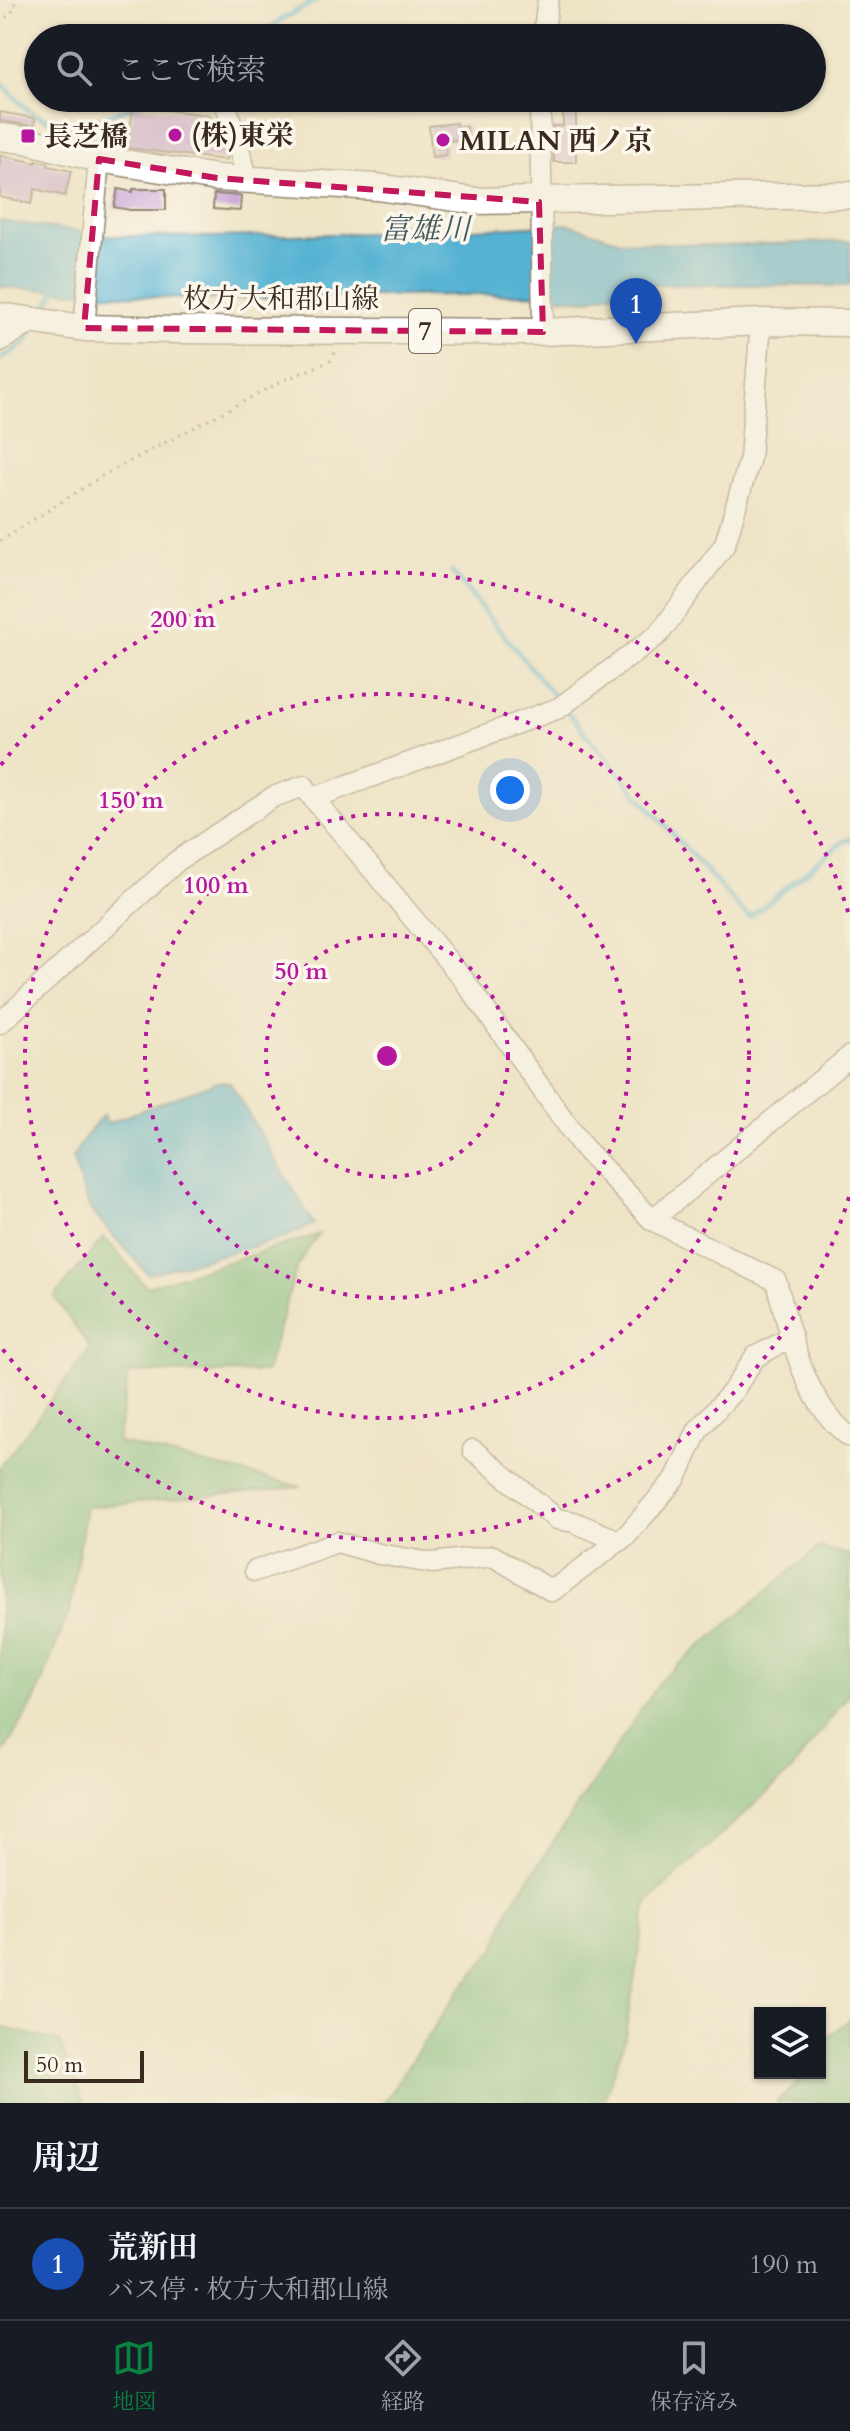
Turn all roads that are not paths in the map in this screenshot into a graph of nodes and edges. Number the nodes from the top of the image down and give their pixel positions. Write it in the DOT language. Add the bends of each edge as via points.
graph roads {
  1 [pos="548,0"];
  2 [pos="545,24"];
  3 [pos="228,112"];
  4 [pos="540,112"];
  5 [pos="0,137"];
  6 [pos="99,159"];
  7 [pos="248,180"];
  8 [pos="850,195"];
  9 [pos="540,209"];
  10 [pos="0,316"];
  11 [pos="84,320"];
  12 [pos="34,321"];
  13 [pos="543,321"];
  14 [pos="761,322"];
  15 [pos="850,323"];
  16 [pos="0,341"];
  17 [pos="313,798"];
  18 [pos="0,1023"];
  19 [pos="850,1056"];
  20 [pos="652,1220"];
  21 [pos="792,1337"];
  22 [pos="850,1437"];
  23 [pos="473,1450"];
  24 [pos="619,1541"];
  25 [pos="255,1571"];
  1 -- 2 [label="street"];
  3 -- 7 [label="street"];
  4 -- 9 [label="street"];
  5 -- 6 [label="main road"];
  6 -- 7 [label="main road"];
  6 -- 11 [label="street"];
  7 -- 9 [label="main road" via="377,187"];
  8 -- 9 [label="main road"];
  9 -- 13 [label="street"];
  10 -- 12 [label="main road, 枚方大和郡山線 / 7"];
  11 -- 12 [label="main road, 枚方大和郡山線 / 7"];
  11 -- 13 [label="main road, 枚方大和郡山線 / 7" via="339,330"];
  12 -- 16 [label="street"];
  13 -- 14 [label="main road, 枚方大和郡山線 / 7"];
  14 -- 15 [label="main road, 枚方大和郡山線 / 7"];
  14 -- 17 [label="street" via="750,458 725,544 659,634 559,708"];
  17 -- 18 [label="street" via="304,786 273,797 177,861"];
  17 -- 20 [label="street" via="464,980 583,1147"];
  19 -- 20 [label="street"];
  20 -- 21 [label="street" via="776,1281"];
  21 -- 22 [label="street" via="805,1380"];
  21 -- 24 [label="street" via="755,1357 698,1430 676,1478"];
  23 -- 24 [label="street" via="557,1519"];
  24 -- 25 [label="street" via="552,1591 493,1556 432,1563 337,1542"];
}
